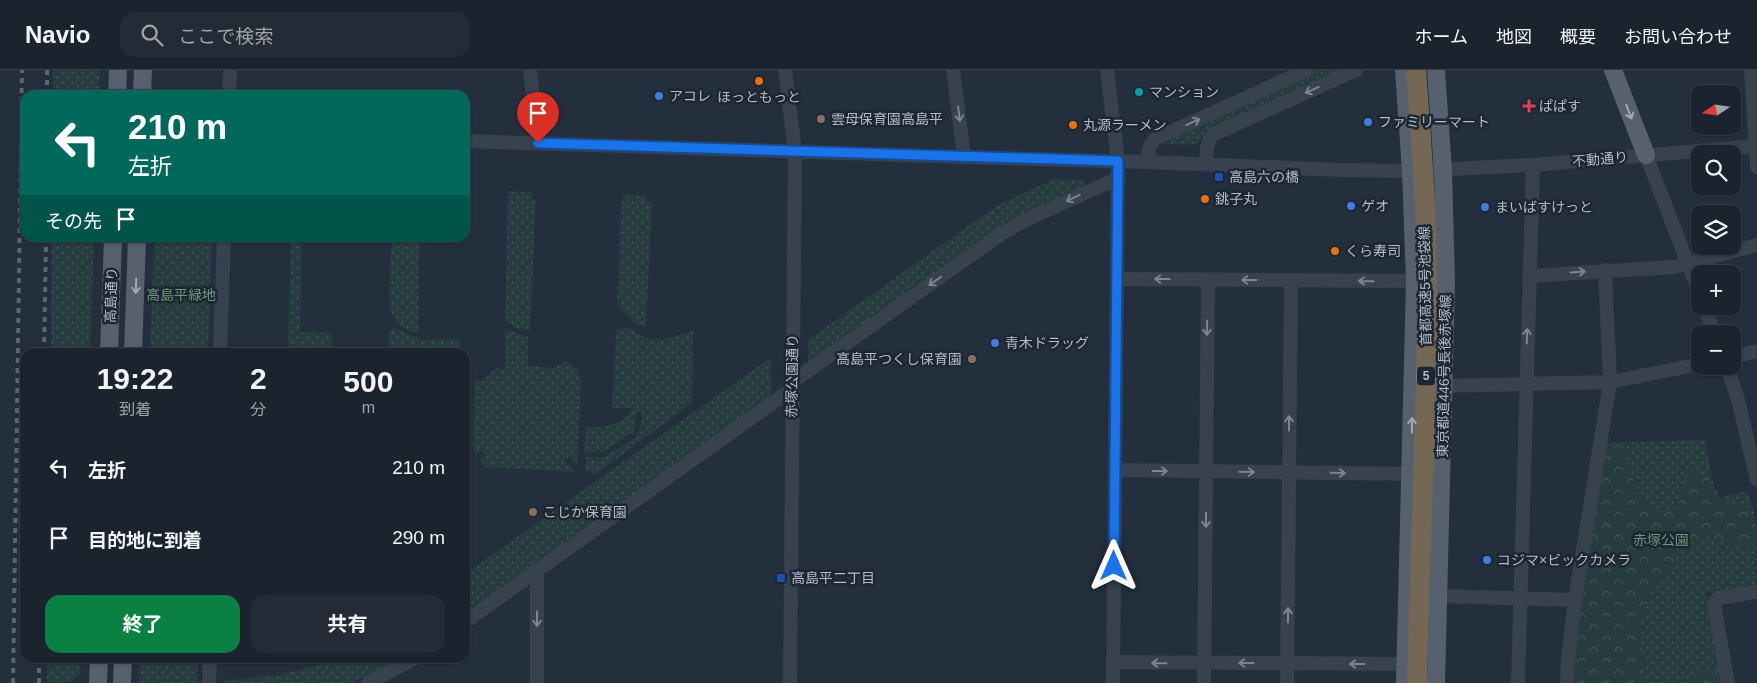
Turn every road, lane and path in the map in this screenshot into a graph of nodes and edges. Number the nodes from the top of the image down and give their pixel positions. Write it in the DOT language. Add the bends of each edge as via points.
graph roads {
  1 [pos="118,70"];
  2 [pos="143,70"];
  3 [pos="230,70"];
  4 [pos="530,70"];
  5 [pos="784,70"];
  6 [pos="953,70"];
  7 [pos="1107,70"];
  8 [pos="1307,70"];
  9 [pos="1356,70"];
  10 [pos="1404,70"];
  11 [pos="1416,70"];
  12 [pos="1426,70"];
  13 [pos="1436,70"];
  14 [pos="1613,70"];
  15 [pos="1751,70"];
  16 [pos="1294,73"];
  17 [pos="117,90"];
  18 [pos="142,90"];
  19 [pos="229,90"];
  20 [pos="470,140"];
  21 [pos="538,143"];
  22 [pos="1756,146"];
  23 [pos="795,152"];
  24 [pos="1646,155"];
  25 [pos="964,158"];
  26 [pos="1118,161"];
  27 [pos="1148,162"];
  28 [pos="1206,164"];
  29 [pos="1533,165"];
  30 [pos="1757,167"];
  31 [pos="1443,170"];
  32 [pos="1411,171"];
  33 [pos="1118,178"];
  34 [pos="113,242"];
  35 [pos="138,242"];
  36 [pos="224,242"];
  37 [pos="1757,244"];
  38 [pos="1688,263"];
  39 [pos="1605,270"];
  40 [pos="1691,271"];
  41 [pos="1529,276"];
  42 [pos="1117,279"];
  43 [pos="1208,280"];
  44 [pos="1291,280"];
  45 [pos="1415,281"];
  46 [pos="109,348"];
  47 [pos="134,348"];
  48 [pos="220,348"];
  49 [pos="1757,351"];
  50 [pos="1741,355"];
  51 [pos="1691,366"];
  52 [pos="1730,375"];
  53 [pos="1610,382"];
  54 [pos="1526,384"];
  55 [pos="792,386"];
  56 [pos="1445,386"];
  57 [pos="1115,470"];
  58 [pos="1206,471"];
  59 [pos="1289,472"];
  60 [pos="1411,474"];
  61 [pos="1757,480"];
  62 [pos="538,571"];
  63 [pos="1757,592"];
  64 [pos="1438,596"];
  65 [pos="1520,598"];
  66 [pos="1575,600"];
  67 [pos="470,619"];
  68 [pos="1113,662"];
  69 [pos="99,663"];
  70 [pos="123,663"];
  71 [pos="210,663"];
  72 [pos="406,663"];
  73 [pos="1205,663"];
  74 [pos="1287,664"];
  75 [pos="1406,664"];
  76 [pos="98,683"];
  77 [pos="122,683"];
  78 [pos="209,683"];
  79 [pos="368,683"];
  80 [pos="537,683"];
  81 [pos="790,683"];
  82 [pos="1113,683"];
  83 [pos="1204,683"];
  84 [pos="1287,683"];
  85 [pos="1405,683"];
  86 [pos="1417,683"];
  87 [pos="1426,683"];
  88 [pos="1436,683"];
  89 [pos="1518,683"];
  90 [pos="1568,683"];
  91 [pos="1728,683"];
  1 -- 17 [label="main road"];
  2 -- 18 [label="main road"];
  3 -- 19 [label="street"];
  4 -- 21 [label="street"];
  5 -- 23 [label="street, 赤塚公園通り"];
  6 -- 25 [label="street, one-way"];
  7 -- 26 [label="street"];
  8 -- 16 [label="street"];
  9 -- 28 [label="street, one-way" via="1214,134 1207,143"];
  10 -- 32 [label="main road"];
  11 -- 86 [label="highway, 首都高速5号池袋線 / 5" via="1427,280"];
  12 -- 87 [label="highway, 首都高速5号池袋線 / 5" via="1437,282"];
  13 -- 31 [label="main road, 東京都道446号長後赤塚線"];
  14 -- 24 [label="main road, one-way"];
  15 -- 22 [label="street"];
  27 -- 16 [label="street, one-way" via="1148,149 1155,139"];
  20 -- 21 [label="street, 不動通り"];
  21 -- 23 [label="street, 不動通り"];
  22 -- 24 [label="street, 不動通り"];
  22 -- 30 [label="street"];
  23 -- 25 [label="street, 不動通り"];
  23 -- 55 [label="street, 赤塚公園通り"];
  24 -- 29 [label="street, 不動通り"];
  24 -- 38 [label="street"];
  25 -- 26 [label="street, 不動通り"];
  26 -- 27 [label="street, 不動通り"];
  26 -- 33 [label="street"];
  27 -- 28 [label="street, 不動通り"];
  28 -- 32 [label="street, 不動通り"];
  29 -- 31 [label="street, 不動通り"];
  29 -- 41 [label="street"];
  31 -- 32 [label="street, 不動通り"];
  31 -- 56 [label="main road, 東京都道446号長後赤塚線"];
  32 -- 45 [label="main road"];
  33 -- 42 [label="street"];
  33 -- 55 [label="street, one-way" via="1001,234"];
  34 -- 46 [label="main road, 高島通り"];
  35 -- 47 [label="main road, 高島通り, one-way"];
  36 -- 48 [label="street"];
  37 -- 38 [label="street"];
  38 -- 39 [label="street"];
  38 -- 40 [label="street"];
  41 -- 39 [label="street, one-way"];
  39 -- 53 [label="street"];
  54 -- 41 [label="street, one-way"];
  43 -- 42 [label="street, one-way"];
  42 -- 57 [label="street"];
  44 -- 43 [label="street, one-way"];
  43 -- 58 [label="street, one-way"];
  45 -- 44 [label="street, one-way"];
  59 -- 44 [label="street, one-way"];
  60 -- 45 [label="main road, one-way"];
  49 -- 50 [label="street"];
  51 -- 53 [label="street"];
  52 -- 61 [label="street"];
  53 -- 54 [label="street"];
  53 -- 66 [label="street"];
  54 -- 56 [label="street"];
  54 -- 65 [label="street"];
  55 -- 62 [label="street"];
  55 -- 81 [label="street, 赤塚公園通り"];
  56 -- 64 [label="main road, 東京都道446号長後赤塚線"];
  57 -- 58 [label="street, one-way"];
  57 -- 68 [label="street"];
  58 -- 59 [label="street, one-way"];
  58 -- 73 [label="street, one-way"];
  59 -- 60 [label="street, one-way"];
  74 -- 59 [label="street, one-way"];
  60 -- 75 [label="main road"];
  62 -- 67 [label="street"];
  62 -- 80 [label="street, one-way"];
  63 -- 91 [label="street" via="1718,598 1714,604"];
  64 -- 65 [label="street"];
  64 -- 88 [label="main road, 東京都道446号長後赤塚線"];
  65 -- 66 [label="street"];
  65 -- 89 [label="street"];
  66 -- 90 [label="street"];
  73 -- 68 [label="street, one-way"];
  68 -- 82 [label="street"];
  69 -- 76 [label="main road"];
  70 -- 77 [label="main road"];
  71 -- 78 [label="street"];
  72 -- 79 [label="street"];
  74 -- 73 [label="street, one-way"];
  73 -- 83 [label="street"];
  75 -- 74 [label="street, one-way"];
  74 -- 84 [label="street"];
  75 -- 85 [label="main road"];
}
